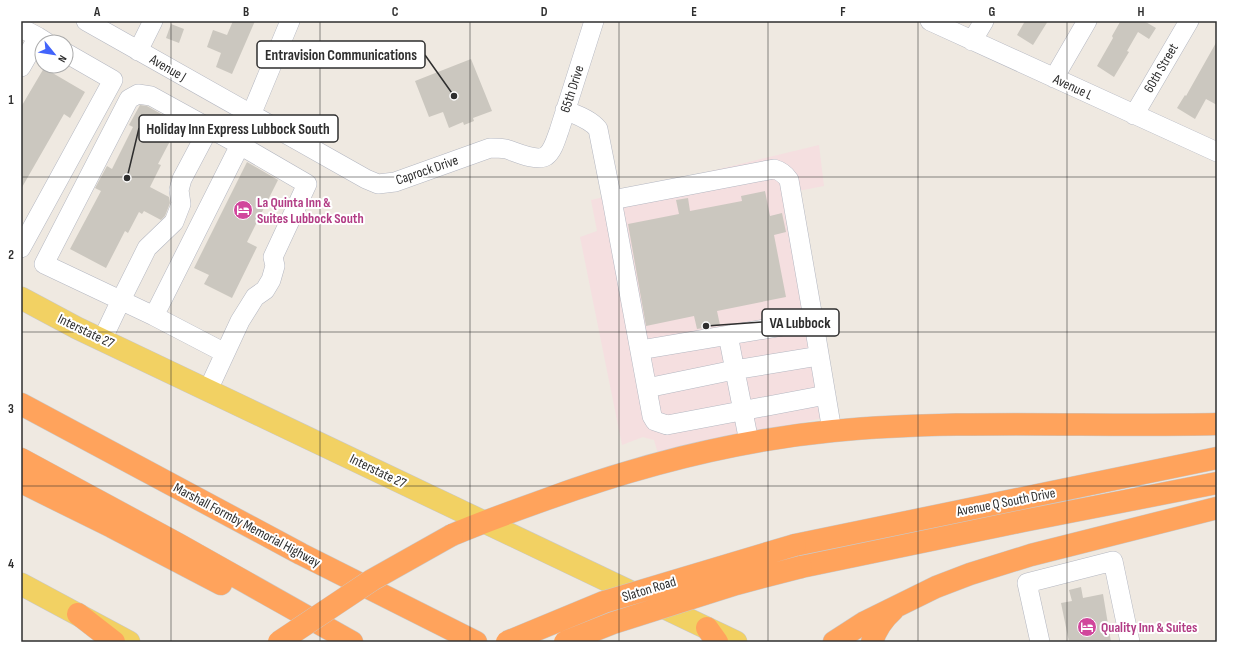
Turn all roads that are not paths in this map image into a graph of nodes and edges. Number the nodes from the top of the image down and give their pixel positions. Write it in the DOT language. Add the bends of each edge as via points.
graph roads {
  1 [pos="86,21"];
  2 [pos="153,21"];
  3 [pos="290,21"];
  4 [pos="594,21"];
  5 [pos="930,21"];
  6 [pos="984,21"];
  7 [pos="1087,21"];
  8 [pos="1189,21"];
  9 [pos="21,28"];
  10 [pos="34,35"];
  11 [pos="972,41"];
  12 [pos="34,50"];
  13 [pos="138,51"];
  14 [pos="74,58"];
  15 [pos="21,67"];
  16 [pos="1054,78"];
  17 [pos="565,110"];
  18 [pos="251,115"];
  19 [pos="1134,115"];
  20 [pos="209,128"];
  21 [pos="240,145"];
  22 [pos="1216,149"];
  23 [pos="546,156"];
  24 [pos="612,200"];
  25 [pos="21,248"];
  26 [pos="21,255"];
  27 [pos="44,264"];
  28 [pos="21,298"];
  29 [pos="120,300"];
  30 [pos="154,316"];
  31 [pos="813,321"];
  32 [pos="728,335"];
  33 [pos="102,340"];
  34 [pos="640,350"];
  35 [pos="225,353"];
  36 [pos="819,356"];
  37 [pos="734,370"];
  38 [pos="647,388"];
  39 [pos="208,390"];
  40 [pos="826,395"];
  41 [pos="21,404"];
  42 [pos="742,411"];
  43 [pos="1217,424"];
  44 [pos="832,431"];
  45 [pos="749,442"];
  46 [pos="1217,458"];
  47 [pos="21,459"];
  48 [pos="21,482"];
  49 [pos="1217,483"];
  50 [pos="1217,508"];
  51 [pos="484,521"];
  52 [pos="1113,534"];
  53 [pos="795,545"];
  54 [pos="1018,559"];
  55 [pos="1113,560"];
  56 [pos="801,567"];
  57 [pos="1027,583"];
  58 [pos="21,584"];
  59 [pos="896,606"];
  60 [pos="78,614"];
  61 [pos="712,635"];
  62 [pos="114,642"];
  63 [pos="129,642"];
  64 [pos="279,642"];
  65 [pos="347,642"];
  66 [pos="352,642"];
  67 [pos="476,642"];
  68 [pos="507,642"];
  69 [pos="565,642"];
  70 [pos="736,642"];
  71 [pos="834,642"];
  72 [pos="872,642"];
  73 [pos="1040,642"];
  74 [pos="1130,642"];
  1 -- 13 [label="street, Avenue J"];
  2 -- 13 [label="street"];
  3 -- 18 [label="street"];
  4 -- 17 [label="street, 65th Drive"];
  5 -- 11 [label="street, Avenue L"];
  6 -- 11 [label="street"];
  7 -- 16 [label="street"];
  8 -- 19 [label="street, 60th Street"];
  9 -- 10 [label="street"];
  11 -- 16 [label="street, Avenue L"];
  12 -- 15 [label="street"];
  13 -- 18 [label="street, Avenue J"];
  14 -- 25 [label="street" via="113,80"];
  16 -- 19 [label="street, Avenue L"];
  17 -- 23 [label="street, 65th Drive" via="553,147"];
  17 -- 24 [label="street" via="589,121 598,129"];
  18 -- 23 [label="street, Caprock Drive" via="378,184 395,182 490,148 539,158"];
  19 -- 22 [label="street, Avenue L"];
  20 -- 21 [label="street"];
  20 -- 27 [label="street" via="151,96 138,94 129,99"];
  20 -- 29 [label="street" via="182,179 179,190 181,204 174,222 147,248"];
  21 -- 30 [label="street"];
  21 -- 35 [label="street" via="307,184 273,257 275,266 271,280 265,290 255,297"];
  24 -- 31 [label="street" via="774,169 780,171 789,180"];
  24 -- 34 [label="street"];
  26 -- 27 [label="street"];
  27 -- 29 [label="street"];
  28 -- 33 [label="main road, Interstate 27"];
  29 -- 30 [label="street"];
  29 -- 33 [label="street"];
  30 -- 35 [label="street"];
  31 -- 32 [label="street"];
  31 -- 36 [label="street"];
  32 -- 34 [label="street"];
  32 -- 37 [label="street"];
  33 -- 39 [label="main road, Interstate 27"];
  34 -- 38 [label="street"];
  35 -- 39 [label="street"];
  36 -- 37 [label="street"];
  36 -- 40 [label="street"];
  37 -- 38 [label="street"];
  37 -- 42 [label="street"];
  38 -- 42 [label="street" via="652,416 667,425"];
  39 -- 51 [label="main road, Interstate 27"];
  40 -- 42 [label="street"];
  40 -- 44 [label="street"];
  41 -- 67 [label="highway, Marshall Formby Memorial Highway" via="301,554"];
  42 -- 45 [label="street"];
  43 -- 44 [label="highway" via="906,426"];
  44 -- 45 [label="highway"];
  45 -- 51 [label="highway" via="659,462 586,484"];
  46 -- 53 [label="highway, Avenue Q South Drive"];
  47 -- 66 [label="highway"];
  48 -- 65 [label="highway" via="207,578"];
  49 -- 56 [label="highway, Avenue Q South Drive"];
  50 -- 52 [label="highway"];
  51 -- 61 [label="main road, Interstate 27"];
  51 -- 64 [label="highway, bridge" via="452,535 372,580"];
  52 -- 54 [label="highway"];
  52 -- 55 [label="street"];
  53 -- 68 [label="highway, Slaton Road, bridge" via="604,602"];
  54 -- 57 [label="street"];
  54 -- 59 [label="highway" via="963,576"];
  55 -- 57 [label="street"];
  55 -- 74 [label="street"];
  56 -- 69 [label="highway, Slaton Road, bridge" via="736,584 613,623"];
  57 -- 73 [label="street"];
  58 -- 60 [label="main road"];
  59 -- 71 [label="highway"];
  59 -- 72 [label="highway" via="879,626"];
  60 -- 62 [label="highway"];
  60 -- 63 [label="main road"];
  61 -- 70 [label="main road, Interstate 27"];
}
